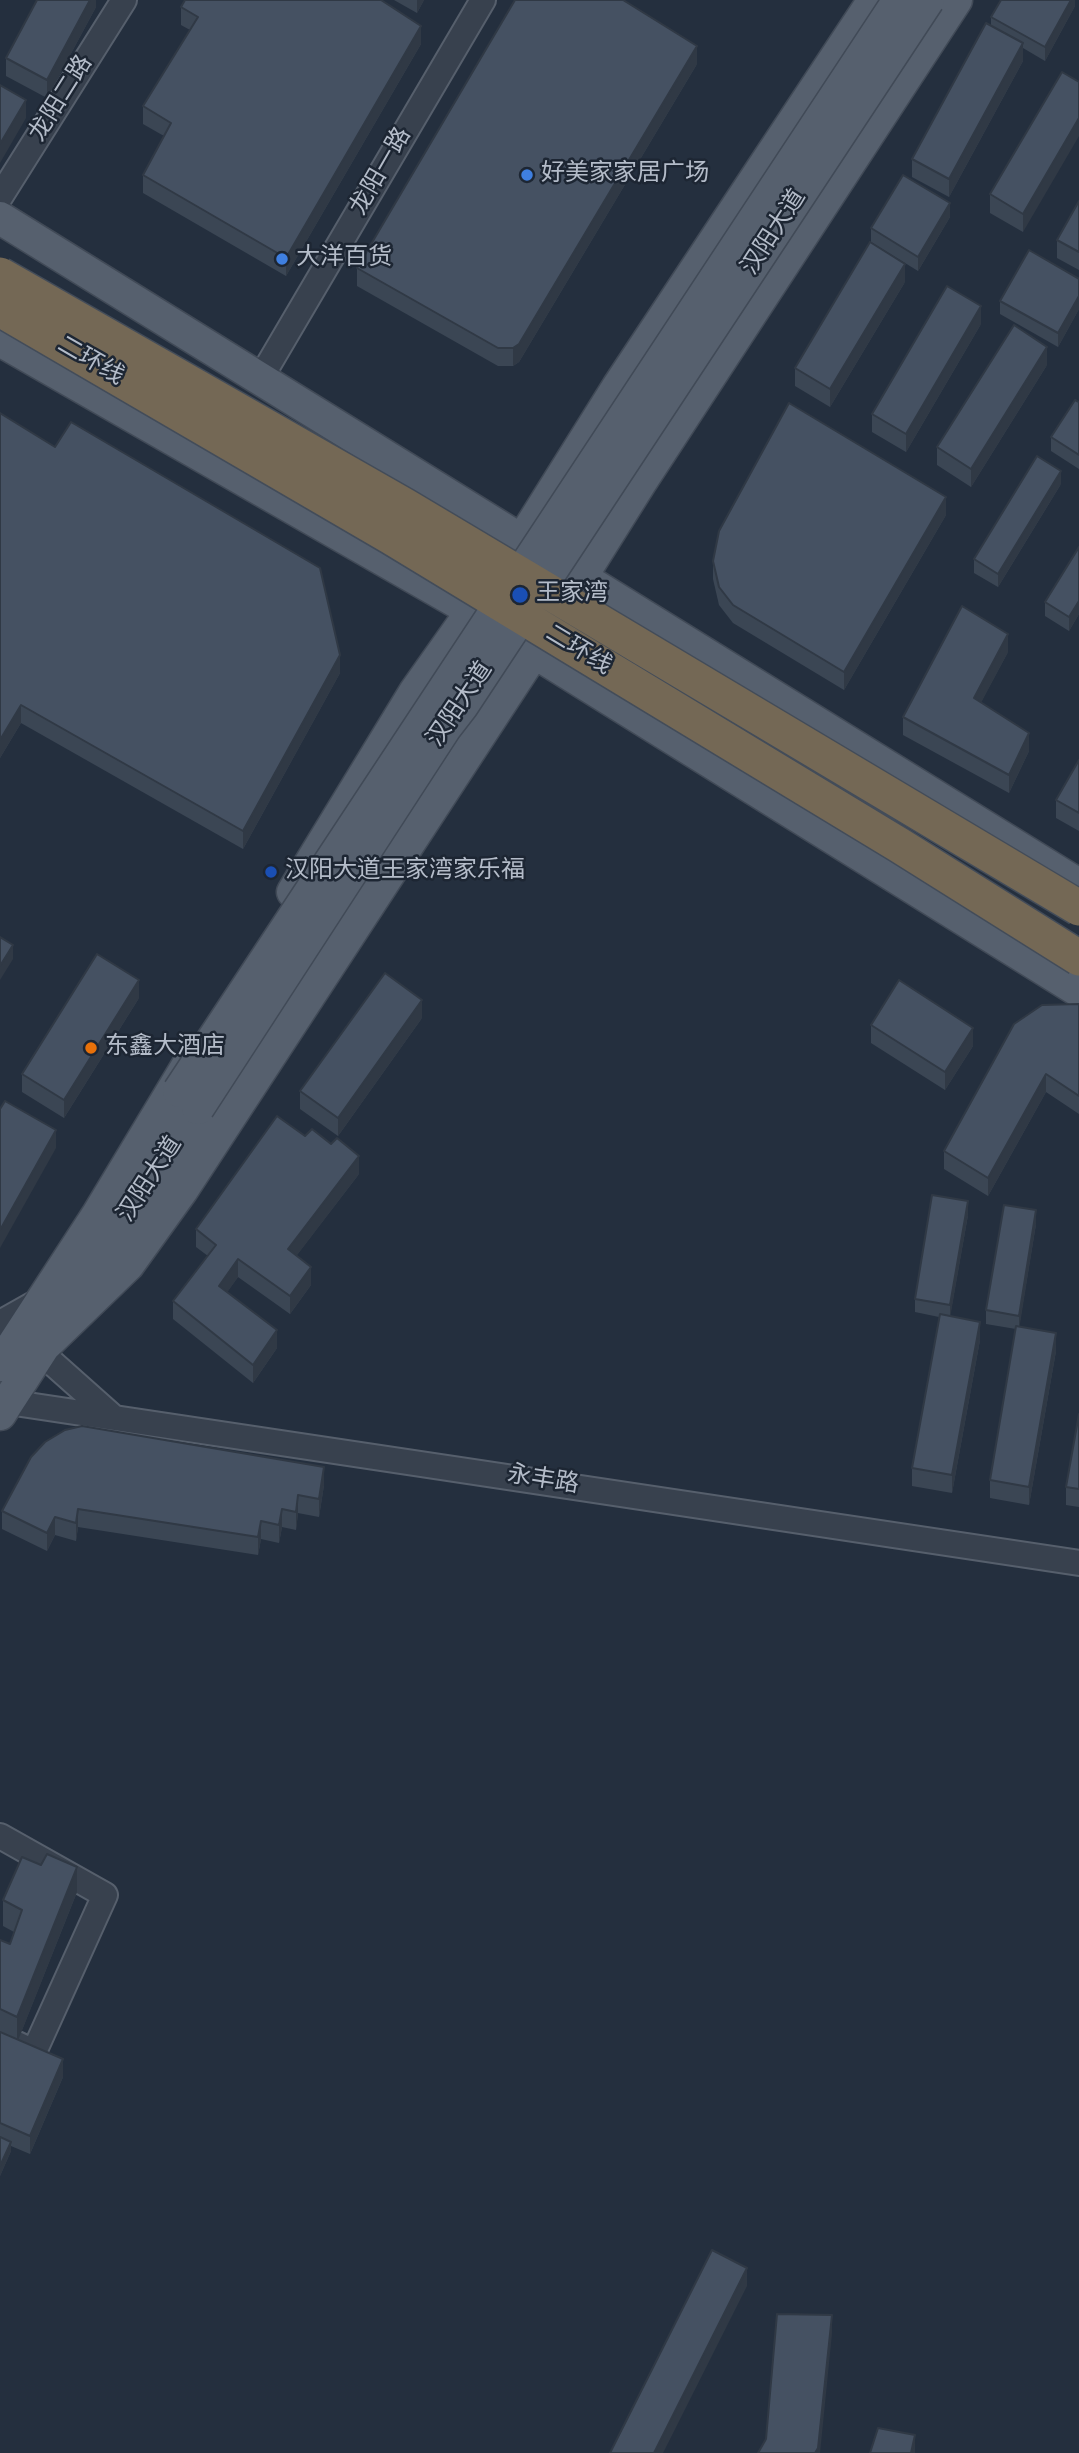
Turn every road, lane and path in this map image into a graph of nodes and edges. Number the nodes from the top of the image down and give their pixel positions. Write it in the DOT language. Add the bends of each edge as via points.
graph roads {
  1 [pos="124,0"];
  2 [pos="483,0"];
  3 [pos="874,0"];
  4 [pos="899,0"];
  5 [pos="928,0"];
  6 [pos="956,0"];
  7 [pos="0,197"];
  8 [pos="0,218"];
  9 [pos="0,275"];
  10 [pos="0,309"];
  11 [pos="0,340"];
  12 [pos="260,379"];
  13 [pos="521,542"];
  14 [pos="580,579"];
  15 [pos="473,611"];
  16 [pos="534,652"];
  17 [pos="1079,885"];
  18 [pos="1079,908"];
  19 [pos="1079,958"];
  20 [pos="1079,991"];
  21 [pos="188,1100"];
  22 [pos="97,1216"];
  23 [pos="41,1300"];
  24 [pos="0,1323"];
  25 [pos="39,1351"];
  26 [pos="0,1365"];
  27 [pos="4,1408"];
  28 [pos="112,1416"];
  29 [pos="1079,1563"];
  30 [pos="0,1836"];
  31 [pos="0,2036"];
  1 -- 7 [label="street, 龙阳二路"];
  2 -- 12 [label="street, 龙阳一路"];
  3 -- 13 [label="main road, 汉阳大道"];
  4 -- 21 [label="main road, 汉阳大道, bridge"];
  5 -- 21 [label="main road, 汉阳大道, bridge" via="462,706"];
  6 -- 14 [label="main road"];
  8 -- 12 [label="main road"];
  9 -- 18 [label="highway, 二环线, bridge" via="405,506"];
  10 -- 19 [label="highway, 二环线, bridge" via="391,537"];
  11 -- 15 [label="main road"];
  12 -- 13 [label="main road"];
  13 -- 14 [label="main road"];
  13 -- 15 [label="main road, 汉阳大道"];
  14 -- 16 [label="main road"];
  14 -- 17 [label="main road"];
  15 -- 16 [label="main road"];
  15 -- 22 [label="main road, 汉阳大道" via="415,692"];
  16 -- 20 [label="main road"];
  16 -- 25 [label="main road" via="182,1190 128,1265"];
  21 -- 22 [label="main road, 汉阳大道"];
  21 -- 25 [label="main road, 汉阳大道"];
  22 -- 23 [label="main road, 汉阳大道"];
  23 -- 24 [label="street"];
  23 -- 26 [label="main road, 汉阳大道"];
  25 -- 27 [label="main road, 汉阳大道"];
  25 -- 28 [label="street"];
  27 -- 28 [label="street, 永丰路"];
  28 -- 29 [label="street, 永丰路"];
  30 -- 31 [label="street" via="106,1895 34,2052"];
}
